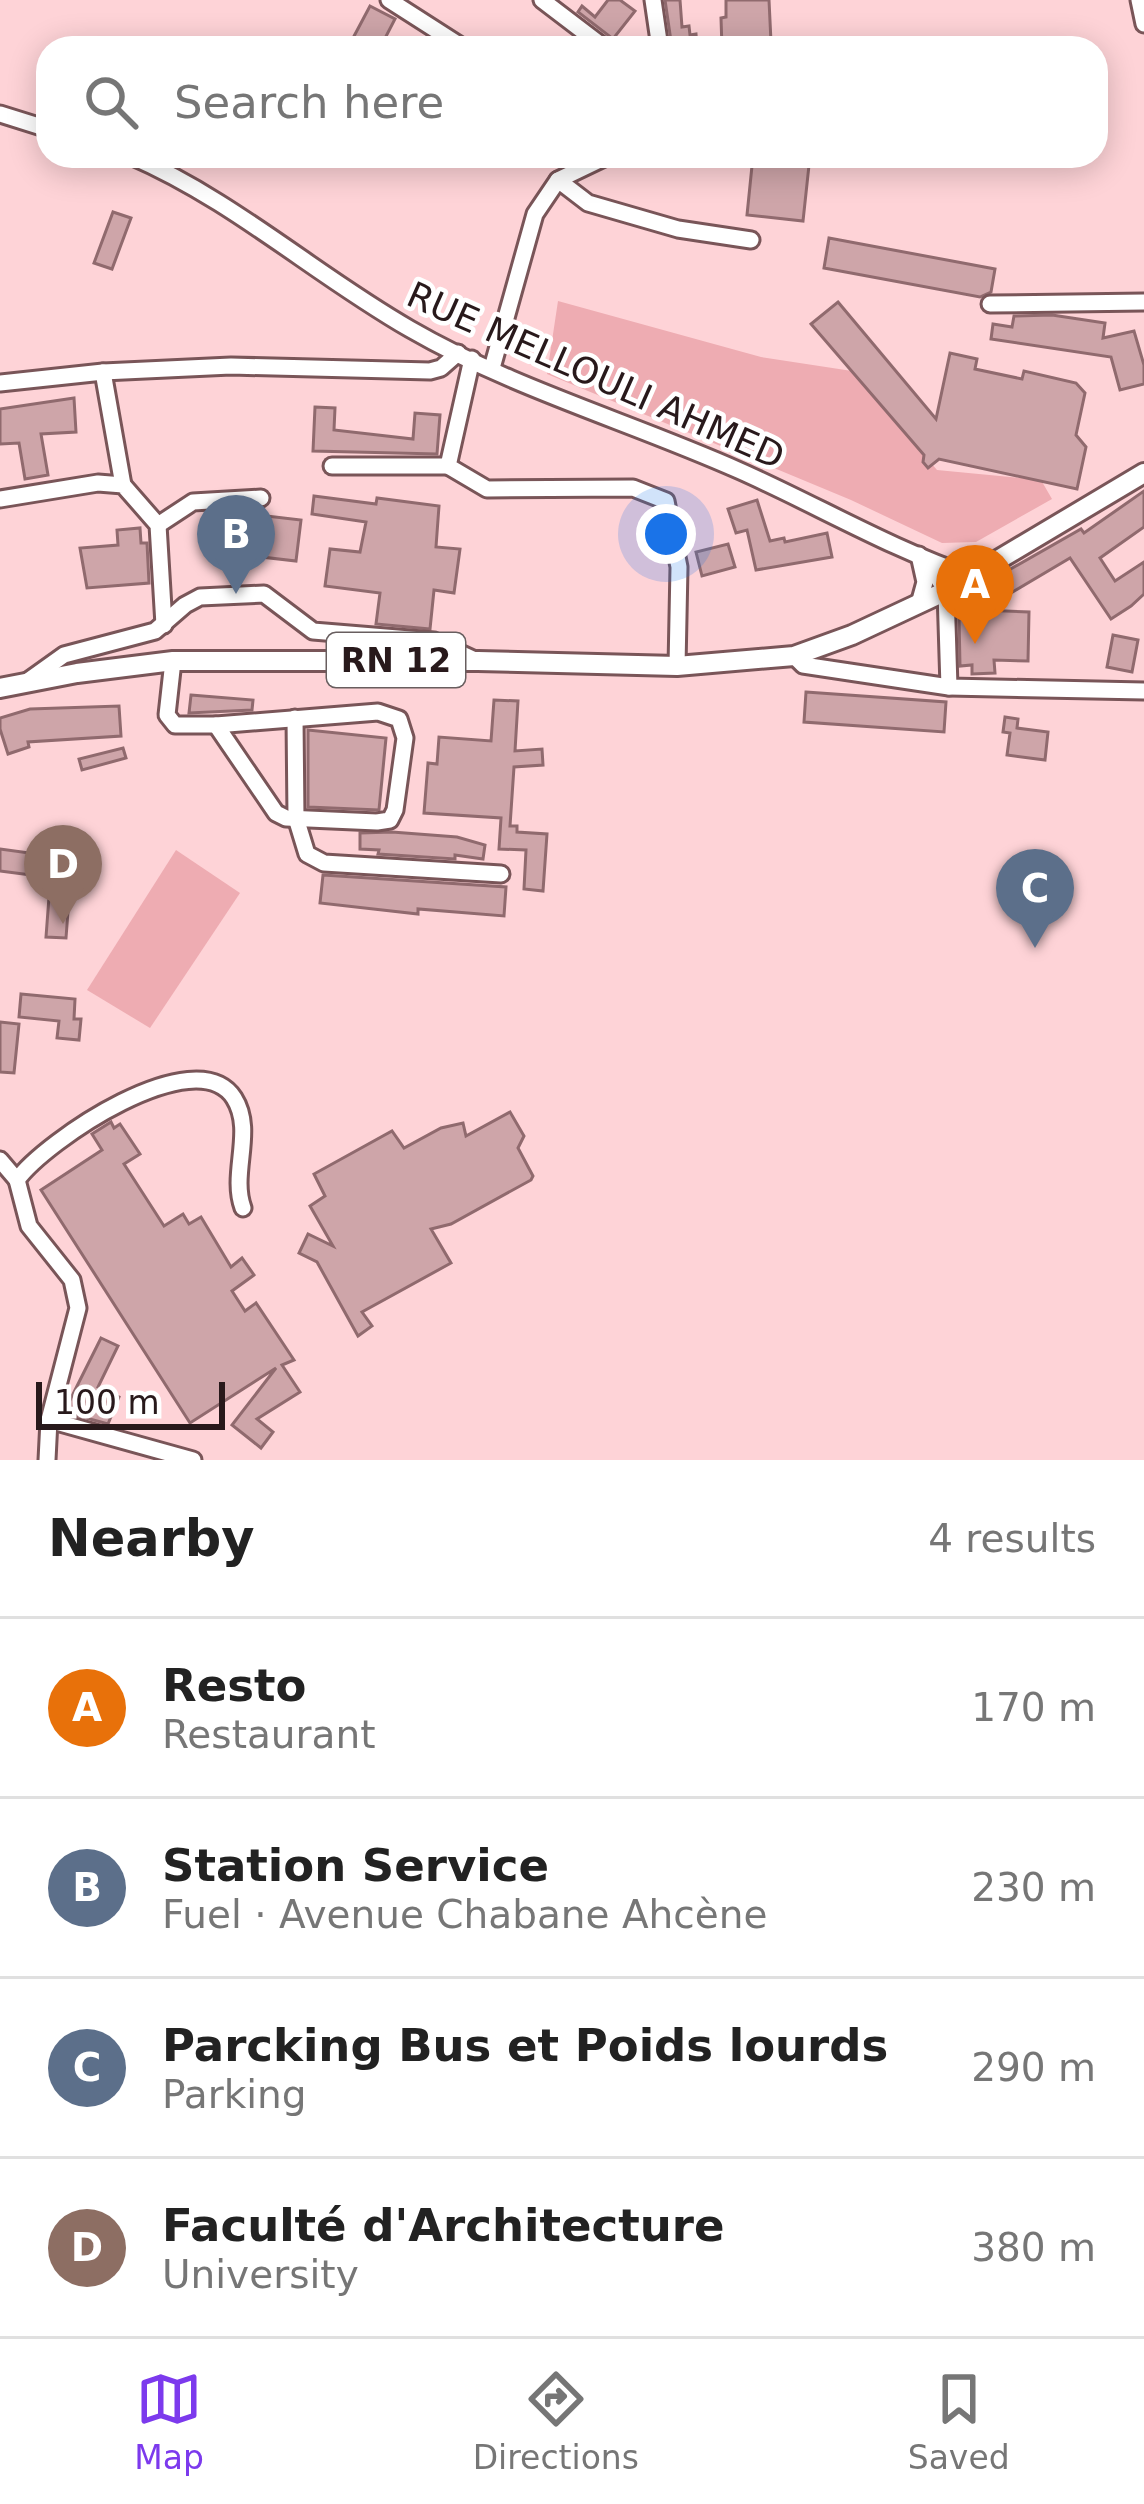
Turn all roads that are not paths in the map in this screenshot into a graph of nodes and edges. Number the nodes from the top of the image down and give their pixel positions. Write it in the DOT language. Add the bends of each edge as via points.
graph roads {
  1 [pos="389,0"];
  2 [pos="542,0"];
  3 [pos="653,0"];
  4 [pos="1139,0"];
  5 [pos="1144,22"];
  6 [pos="445,36"];
  7 [pos="589,36"];
  8 [pos="658,36"];
  9 [pos="0,114"];
  10 [pos="36,125"];
  11 [pos="155,168"];
  12 [pos="583,168"];
  13 [pos="558,180"];
  14 [pos="752,240"];
  15 [pos="1144,302"];
  16 [pos="991,304"];
  17 [pos="465,356"];
  18 [pos="492,368"];
  19 [pos="103,372"];
  20 [pos="0,383"];
  21 [pos="332,466"];
  22 [pos="448,466"];
  23 [pos="1144,473"];
  24 [pos="123,485"];
  25 [pos="0,499"];
  26 [pos="261,499"];
  27 [pos="158,524"];
  28 [pos="922,556"];
  29 [pos="978,571"];
  30 [pos="946,591"];
  31 [pos="919,604"];
  32 [pos="164,625"];
  33 [pos="794,656"];
  34 [pos="478,661"];
  35 [pos="173,662"];
  36 [pos="677,666"];
  37 [pos="23,683"];
  38 [pos="949,687"];
  39 [pos="0,688"];
  40 [pos="1144,691"];
  41 [pos="296,718"];
  42 [pos="216,725"];
  43 [pos="296,818"];
  44 [pos="501,874"];
  45 [pos="0,1160"];
  46 [pos="17,1180"];
  47 [pos="243,1208"];
  48 [pos="49,1420"];
  49 [pos="46,1460"];
  50 [pos="193,1460"];
  1 -- 6 [label="street"];
  2 -- 7 [label="street"];
  3 -- 8 [label="street"];
  4 -- 5 [label="street"];
  9 -- 10 [label="street"];
  11 -- 17 [label="street, RUE MELLOULI AHMED" via="224,202 352,294"];
  12 -- 13 [label="street"];
  13 -- 14 [label="street" via="588,203"];
  13 -- 18 [label="street" via="535,214"];
  15 -- 16 [label="street"];
  17 -- 18 [label="street, RUE MELLOULI AHMED"];
  17 -- 19 [label="street" via="430,371"];
  17 -- 22 [label="street"];
  18 -- 28 [label="street, RUE MELLOULI AHMED"];
  19 -- 20 [label="street"];
  19 -- 24 [label="street"];
  21 -- 22 [label="street"];
  22 -- 36 [label="street" via="488,489 633,488 666,501 679,567"];
  23 -- 29 [label="main road, RN 12"];
  24 -- 25 [label="street"];
  24 -- 27 [label="street"];
  26 -- 27 [label="street" via="194,502"];
  27 -- 32 [label="street"];
  28 -- 29 [label="street, RUE MELLOULI AHMED"];
  28 -- 30 [label="street"];
  28 -- 31 [label="street"];
  29 -- 30 [label="main road, RN 12"];
  30 -- 31 [label="main road, RN 12"];
  30 -- 38 [label="street"];
  31 -- 33 [label="main road, RN 12"];
  32 -- 34 [label="street" via="200,597 264,594 313,631 434,640"];
  32 -- 37 [label="street" via="64,655"];
  33 -- 36 [label="main road, RN 12"];
  33 -- 38 [label="street" via="803,665"];
  34 -- 35 [label="main road, RN 12"];
  34 -- 36 [label="main road, RN 12"];
  35 -- 37 [label="main road, RN 12"];
  35 -- 42 [label="street" via="170,721"];
  37 -- 39 [label="main road, RN 12"];
  38 -- 40 [label="street"];
  41 -- 42 [label="street"];
  41 -- 43 [label="street"];
  41 -- 43 [label="street" via="387,712 405,738 390,820"];
  42 -- 43 [label="street" via="276,813"];
  43 -- 44 [label="street" via="307,854 324,863"];
  45 -- 46 [label="street"];
  46 -- 47 [label="street" via="58,1138 178,1079 205,1078 236,1100"];
  46 -- 48 [label="street" via="29,1226 77,1289"];
  48 -- 49 [label="street"];
  48 -- 50 [label="street"];
}
